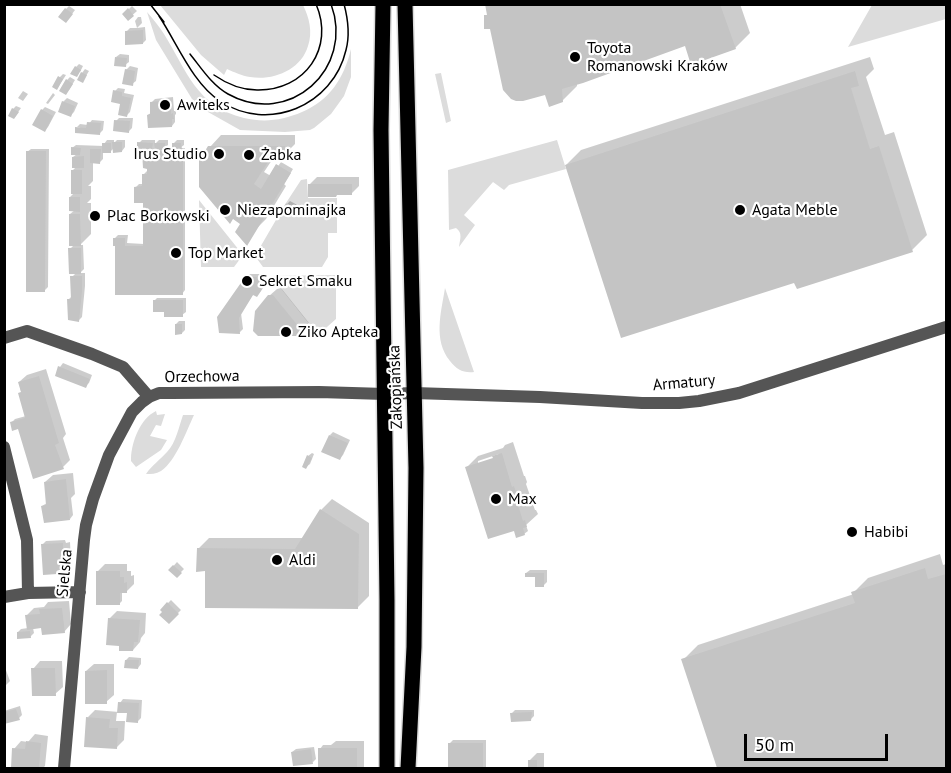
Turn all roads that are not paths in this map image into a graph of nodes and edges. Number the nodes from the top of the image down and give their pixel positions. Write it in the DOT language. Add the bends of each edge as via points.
graph roads {
  1 [pos="383,4"];
  2 [pos="405,4"];
  3 [pos="946,327"];
  4 [pos="4,338"];
  5 [pos="414,393"];
  6 [pos="385,394"];
  7 [pos="149,397"];
  8 [pos="4,447"];
  9 [pos="80,592"];
  10 [pos="28,593"];
  11 [pos="4,597"];
  12 [pos="64,768"];
  13 [pos="387,768"];
  14 [pos="408,768"];
  1 -- 6 [label="main road, Zakopiańska"];
  2 -- 5 [label="main road, Zakopiańska"];
  3 -- 5 [label="street, Armatury" via="749,390 699,401 642,403"];
  4 -- 7 [label="street, Orzechowa" via="27,331 92,354 123,367"];
  5 -- 6 [label="street, Armatury"];
  5 -- 14 [label="main road, Zakopiańska" via="414,647"];
  6 -- 7 [label="street, Orzechowa" via="159,393"];
  6 -- 13 [label="main road, Zakopiańska"];
  7 -- 9 [label="street, Sielska" via="132,412 99,482 84,540"];
  8 -- 10 [label="street" via="27,540"];
  9 -- 10 [label="street"];
  9 -- 12 [label="street, Sielska"];
  10 -- 11 [label="street"];
}
